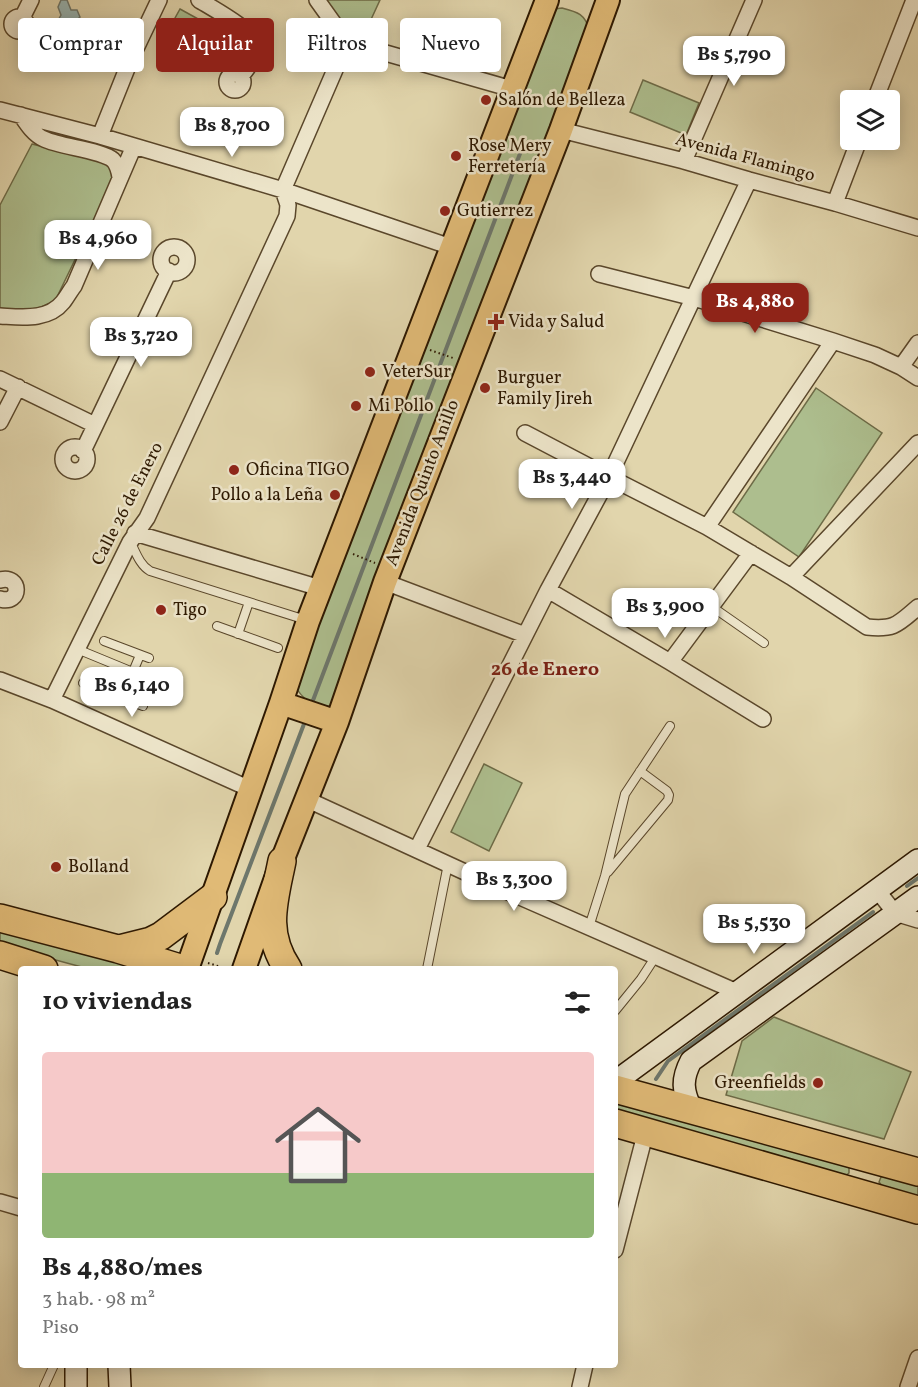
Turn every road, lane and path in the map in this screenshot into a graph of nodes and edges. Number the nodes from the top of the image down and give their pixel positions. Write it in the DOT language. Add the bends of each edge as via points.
graph roads {
  1 [pos="31,0"];
  2 [pos="159,0"];
  3 [pos="199,0"];
  4 [pos="318,0"];
  5 [pos="547,0"];
  6 [pos="608,0"];
  7 [pos="754,0"];
  8 [pos="914,0"];
  9 [pos="22,18"];
  10 [pos="330,18"];
  11 [pos="388,54"];
  12 [pos="334,72"];
  13 [pos="241,76"];
  14 [pos="512,89"];
  15 [pos="879,90"];
  16 [pos="0,110"];
  17 [pos="21,115"];
  18 [pos="561,130"];
  19 [pos="100,136"];
  20 [pos="134,146"];
  21 [pos="856,150"];
  22 [pos="684,161"];
  23 [pos="120,177"];
  24 [pos="749,180"];
  25 [pos="284,190"];
  26 [pos="835,203"];
  27 [pos="918,228"];
  28 [pos="451,247"];
  29 [pos="169,272"];
  30 [pos="599,274"];
  31 [pos="694,298"];
  32 [pos="0,316"];
  33 [pos="833,340"];
  34 [pos="918,344"];
  35 [pos="434,351"];
  36 [pos="454,358"];
  37 [pos="901,367"];
  38 [pos="918,378"];
  39 [pos="0,379"];
  40 [pos="18,387"];
  41 [pos="0,422"];
  42 [pos="95,425"];
  43 [pos="525,433"];
  44 [pos="918,443"];
  45 [pos="83,451"];
  46 [pos="609,477"];
  47 [pos="707,527"];
  48 [pos="133,537"];
  49 [pos="751,553"];
  50 [pos="358,556"];
  51 [pos="381,573"];
  52 [pos="791,577"];
  53 [pos="0,580"];
  54 [pos="321,588"];
  55 [pos="548,590"];
  56 [pos="0,599"];
  57 [pos="249,602"];
  58 [pos="711,606"];
  59 [pos="918,607"];
  60 [pos="308,621"];
  61 [pos="217,626"];
  62 [pos="238,634"];
  63 [pos="525,635"];
  64 [pos="104,641"];
  65 [pos="764,643"];
  66 [pos="278,648"];
  67 [pos="76,649"];
  68 [pos="140,655"];
  69 [pos="148,658"];
  70 [pos="670,662"];
  71 [pos="133,672"];
  72 [pos="145,677"];
  73 [pos="0,680"];
  74 [pos="83,683"];
  75 [pos="122,698"];
  76 [pos="52,700"];
  77 [pos="281,703"];
  78 [pos="143,706"];
  79 [pos="763,719"];
  80 [pos="337,722"];
  81 [pos="670,726"];
  82 [pos="640,771"];
  83 [pos="250,789"];
  84 [pos="306,799"];
  85 [pos="417,849"];
  86 [pos="918,860"];
  87 [pos="282,861"];
  88 [pos="448,864"];
  89 [pos="605,876"];
  90 [pos="877,890"];
  91 [pos="213,897"];
  92 [pos="918,897"];
  93 [pos="895,914"];
  94 [pos="0,918"];
  95 [pos="918,920"];
  96 [pos="590,927"];
  97 [pos="118,949"];
  98 [pos="0,955"];
  99 [pos="656,956"];
  100 [pos="35,966"];
  101 [pos="175,966"];
  102 [pos="186,966"];
  103 [pos="245,966"];
  104 [pos="286,966"];
  105 [pos="428,966"];
  106 [pos="737,992"];
  107 [pos="618,1007"];
  108 [pos="618,1081"];
  109 [pos="618,1090"];
  110 [pos="691,1109"];
  111 [pos="618,1124"];
  112 [pos="646,1131"];
  113 [pos="848,1153"];
  114 [pos="909,1169"];
  115 [pos="835,1186"];
  116 [pos="880,1200"];
  117 [pos="0,1202"];
  118 [pos="18,1207"];
  119 [pos="918,1210"];
  120 [pos="618,1238"];
  121 [pos="918,1358"];
  122 [pos="53,1368"];
  123 [pos="76,1368"];
  124 [pos="119,1368"];
  125 [pos="584,1368"];
  126 [pos="44,1387"];
  127 [pos="76,1387"];
  128 [pos="120,1387"];
  129 [pos="580,1387"];
  130 [pos="908,1387"];
  1 -- 9 [label="street"];
  2 -- 19 [label="street"];
  3 -- 13 [label="street" via="256,40 257,49"];
  4 -- 10 [label="street"];
  5 -- 14 [label="main road"];
  6 -- 18 [label="main road, Avenida Quinto Anillo"];
  7 -- 22 [label="street"];
  8 -- 15 [label="street"];
  11 -- 14 [label="street"];
  12 -- 25 [label="street, Calle 26 de Enero"];
  14 -- 28 [label="main road"];
  16 -- 17 [label="street"];
  17 -- 19 [label="street"];
  17 -- 23 [label="street" via="42,139 112,160"];
  18 -- 22 [label="street, Avenida Flamingo"];
  18 -- 51 [label="main road, Avenida Quinto Anillo"];
  19 -- 20 [label="street"];
  20 -- 23 [label="street"];
  20 -- 25 [label="street"];
  21 -- 26 [label="street"];
  22 -- 24 [label="street, Avenida Flamingo"];
  23 -- 32 [label="street" via="64,302 39,317"];
  24 -- 26 [label="street, Avenida Flamingo"];
  24 -- 31 [label="street"];
  25 -- 28 [label="street"];
  25 -- 48 [label="street, Calle 26 de Enero" via="287,216 147,518"];
  26 -- 27 [label="street, Avenida Flamingo"];
  28 -- 54 [label="main road"];
  29 -- 42 [label="street"];
  30 -- 31 [label="street"];
  31 -- 33 [label="street"];
  31 -- 46 [label="street"];
  33 -- 37 [label="street"];
  33 -- 47 [label="street"];
  34 -- 37 [label="street"];
  35 -- 36 [label="path"];
  37 -- 38 [label="street"];
  39 -- 40 [label="street"];
  40 -- 41 [label="street"];
  40 -- 42 [label="street"];
  42 -- 45 [label="street"];
  43 -- 46 [label="street"];
  44 -- 52 [label="street"];
  46 -- 47 [label="street"];
  46 -- 55 [label="street"];
  47 -- 49 [label="street"];
  48 -- 54 [label="street"];
  48 -- 57 [label="lane" via="141,563 150,571"];
  48 -- 67 [label="street, Calle 26 de Enero"];
  49 -- 52 [label="street"];
  49 -- 58 [label="street"];
  50 -- 51 [label="path"];
  51 -- 63 [label="street"];
  51 -- 80 [label="main road, Avenida Quinto Anillo"];
  52 -- 59 [label="street" via="867,627 897,626"];
  53 -- 56 [label="street" via="12,581 16,591 10,599"];
  54 -- 60 [label="main road"];
  55 -- 63 [label="street"];
  55 -- 70 [label="street"];
  57 -- 60 [label="lane"];
  57 -- 62 [label="lane"];
  58 -- 65 [label="lane"];
  58 -- 70 [label="street"];
  60 -- 77 [label="main road"];
  61 -- 62 [label="lane"];
  62 -- 66 [label="lane"];
  63 -- 85 [label="street"];
  64 -- 68 [label="lane"];
  67 -- 71 [label="lane"];
  67 -- 76 [label="street, Calle 26 de Enero"];
  68 -- 69 [label="lane"];
  68 -- 71 [label="lane"];
  70 -- 79 [label="street"];
  71 -- 72 [label="lane"];
  71 -- 75 [label="lane"];
  73 -- 76 [label="street"];
  74 -- 75 [label="lane"];
  75 -- 78 [label="lane"];
  76 -- 83 [label="street"];
  77 -- 80 [label="main road"];
  77 -- 83 [label="main road"];
  80 -- 84 [label="main road, Avenida Quinto Anillo"];
  81 -- 82 [label="lane"];
  82 -- 89 [label="lane" via="625,794"];
  82 -- 89 [label="lane" via="667,791 668,800"];
  83 -- 91 [label="main road"];
  84 -- 85 [label="street"];
  84 -- 87 [label="main road, Avenida Quinto Anillo"];
  85 -- 88 [label="street"];
  86 -- 90 [label="street"];
  87 -- 103 [label="main road, Avenida Quinto Anillo"];
  87 -- 104 [label="highway" via="272,913 277,950"];
  88 -- 96 [label="street"];
  88 -- 105 [label="lane"];
  89 -- 96 [label="lane"];
  90 -- 93 [label="street"];
  90 -- 106 [label="street"];
  91 -- 97 [label="highway" via="161,936"];
  91 -- 102 [label="main road"];
  92 -- 93 [label="street"];
  93 -- 95 [label="street"];
  93 -- 110 [label="street" via="691,1061 684,1085"];
  94 -- 97 [label="highway"];
  96 -- 99 [label="street"];
  97 -- 101 [label="highway"];
  98 -- 100 [label="highway"];
  99 -- 106 [label="street"];
  99 -- 107 [label="lane"];
  106 -- 108 [label="street"];
  109 -- 110 [label="highway"];
  110 -- 113 [label="highway"];
  111 -- 112 [label="highway"];
  112 -- 115 [label="highway"];
  112 -- 120 [label="street"];
  113 -- 114 [label="highway"];
  113 -- 115 [label="highway" via="854,1160 855,1173"];
  114 -- 116 [label="highway" via="882,1169 875,1178"];
  115 -- 116 [label="highway"];
  116 -- 119 [label="highway"];
  117 -- 118 [label="street"];
  121 -- 130 [label="street"];
  122 -- 126 [label="lane"];
  123 -- 127 [label="street"];
  124 -- 128 [label="street"];
  125 -- 129 [label="street"];
}
